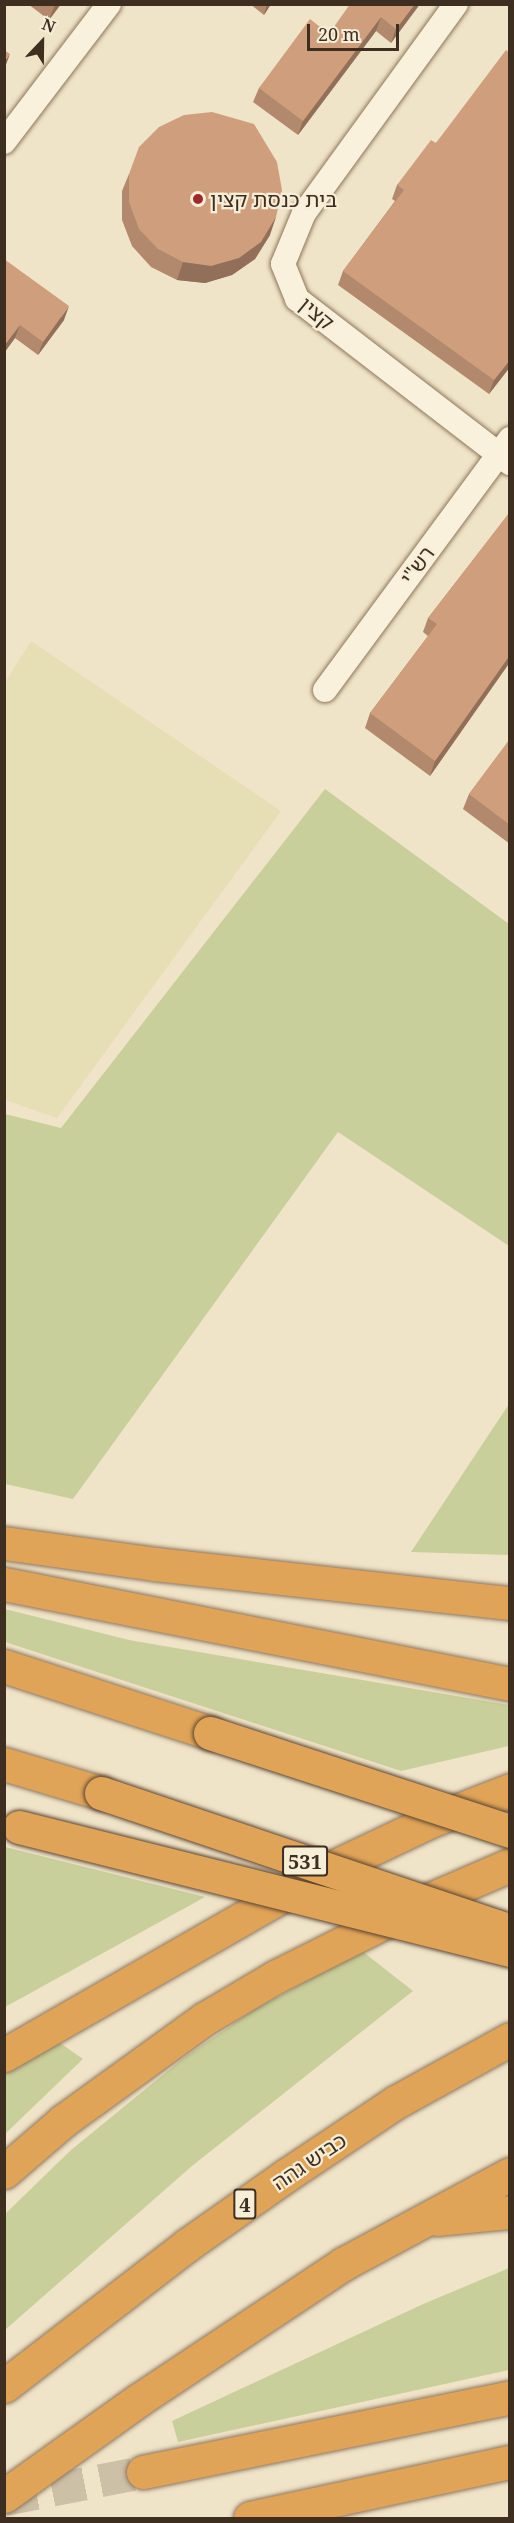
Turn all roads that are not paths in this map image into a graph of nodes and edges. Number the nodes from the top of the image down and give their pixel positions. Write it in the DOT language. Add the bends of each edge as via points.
graph roads {
  1 [pos="109,4"];
  2 [pos="456,4"];
  3 [pos="4,142"];
  4 [pos="506,452"];
  5 [pos="325,690"];
  6 [pos="4,1543"];
  7 [pos="4,1584"];
  8 [pos="510,1603"];
  9 [pos="4,1666"];
  10 [pos="510,1684"];
  11 [pos="4,1764"];
  12 [pos="510,1790"];
  13 [pos="12,1825"];
  14 [pos="510,1831"];
  15 [pos="510,1865"];
  16 [pos="510,1930"];
  17 [pos="510,1950"];
  18 [pos="510,2039"];
  19 [pos="4,2055"];
  20 [pos="4,2172"];
  21 [pos="510,2174"];
  22 [pos="510,2211"];
  23 [pos="423,2220"];
  24 [pos="4,2386"];
  25 [pos="510,2397"];
  26 [pos="510,2462"];
  27 [pos="143,2472"];
  28 [pos="4,2496"];
  29 [pos="250,2518"];
  1 -- 3 [label="street"];
  2 -- 4 [label="street, קצין" via="304,213 283,264 297,299"];
  4 -- 5 [label="street, רש\"י"];
  6 -- 8 [label="highway" via="155,1564"];
  7 -- 10 [label="highway"];
  9 -- 14 [label="highway, bridge"];
  11 -- 16 [label="highway, 531, bridge"];
  12 -- 19 [label="highway" via="418,1826 325,1871"];
  13 -- 17 [label="highway, bridge"];
  15 -- 20 [label="highway" via="420,1904 275,1977 214,2013 102,2092"];
  18 -- 24 [label="highway, כביש גהה / 4" via="396,2102 285,2176 187,2245"];
  21 -- 23 [label="highway"];
  22 -- 23 [label="highway"];
  23 -- 28 [label="highway" via="343,2264 140,2399"];
  25 -- 27 [label="highway"];
  26 -- 29 [label="highway"];
}
